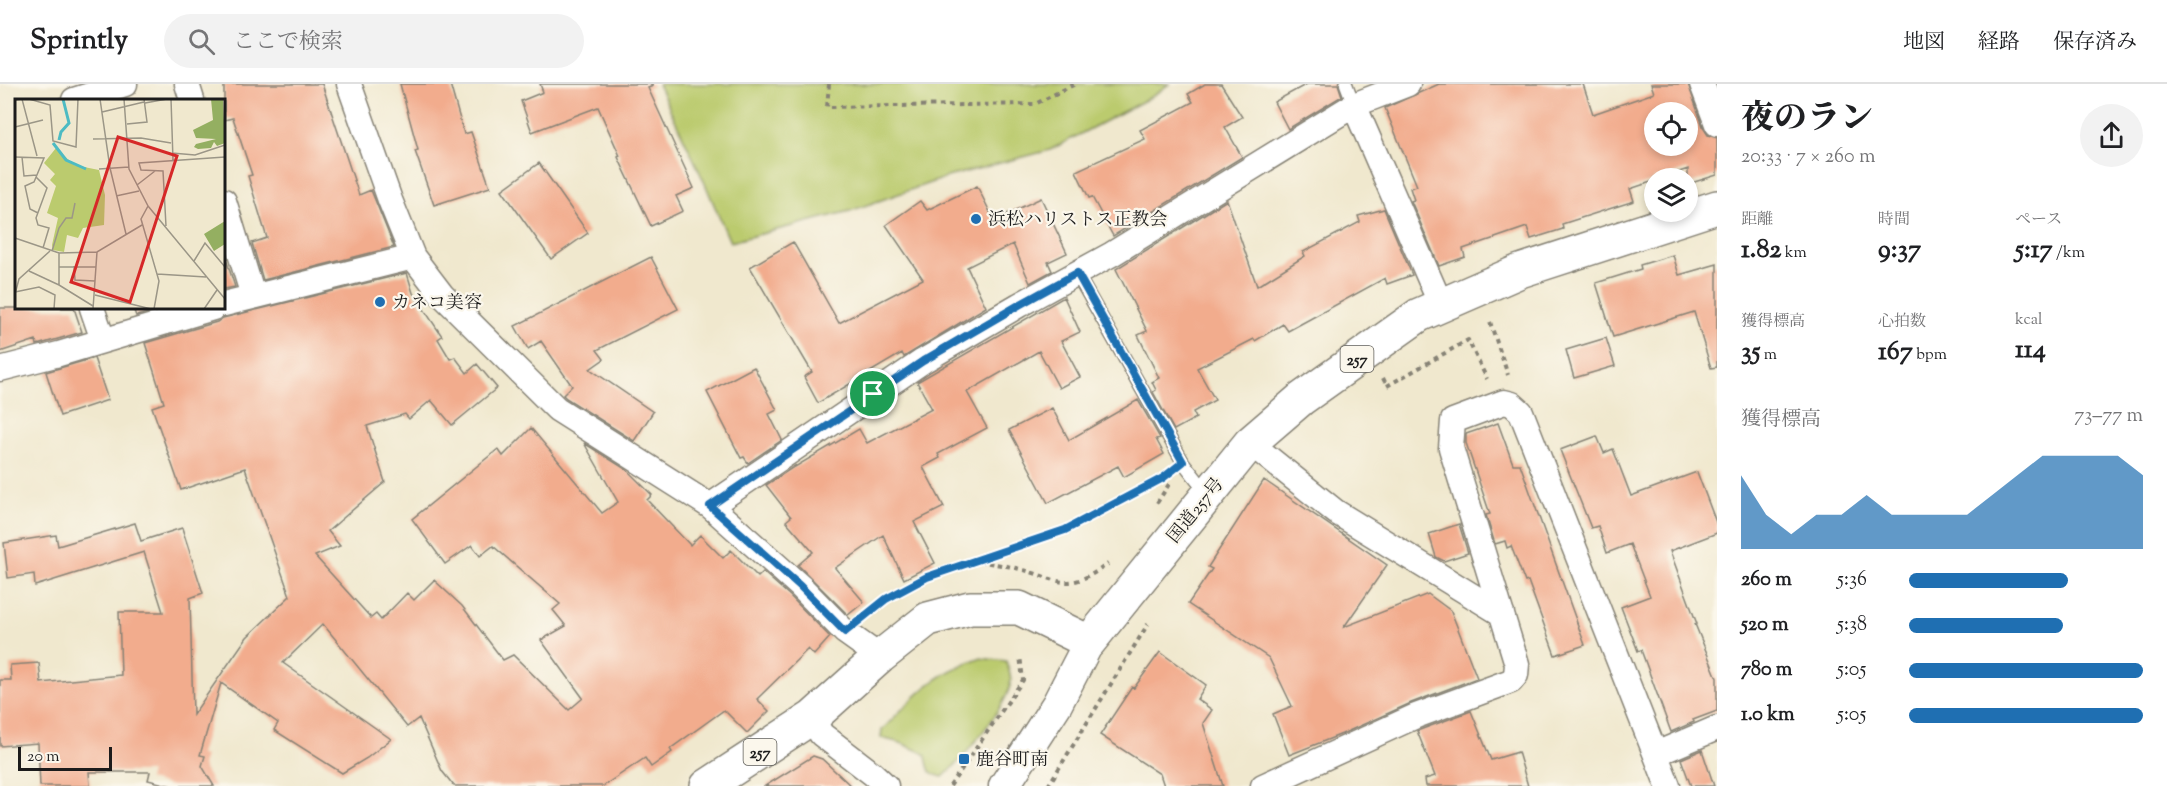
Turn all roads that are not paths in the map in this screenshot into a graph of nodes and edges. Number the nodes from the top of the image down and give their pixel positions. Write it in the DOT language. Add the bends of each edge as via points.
graph roads {
  1 [pos="125,84"];
  2 [pos="187,84"];
  3 [pos="348,84"];
  4 [pos="1408,84"];
  5 [pos="1702,84"];
  6 [pos="1350,95"];
  7 [pos="77,99"];
  8 [pos="192,99"];
  9 [pos="1717,124"];
  10 [pos="225,204"];
  11 [pos="1717,207"];
  12 [pos="413,256"];
  13 [pos="1077,273"];
  14 [pos="253,296"];
  15 [pos="225,304"];
  16 [pos="1441,304"];
  17 [pos="92,309"];
  18 [pos="210,309"];
  19 [pos="103,340"];
  20 [pos="0,369"];
  21 [pos="1251,442"];
  22 [pos="1208,495"];
  23 [pos="710,506"];
  24 [pos="1503,614"];
  25 [pos="1089,642"];
  26 [pos="880,657"];
  27 [pos="813,717"];
  28 [pos="1717,728"];
  29 [pos="1656,754"];
  30 [pos="707,786"];
  31 [pos="886,786"];
  32 [pos="1004,786"];
  33 [pos="1263,786"];
  34 [pos="1668,786"];
  1 -- 7 [label="street"];
  2 -- 8 [label="street"];
  3 -- 12 [label="street"];
  4 -- 6 [label="street"];
  5 -- 9 [label="street"];
  6 -- 13 [label="street"];
  6 -- 16 [label="street"];
  10 -- 14 [label="street"];
  11 -- 16 [label="highway, 国道257号 / 257" via="1520,271"];
  12 -- 14 [label="street"];
  12 -- 23 [label="street" via="442,295 557,409"];
  13 -- 22 [label="lane" via="1183,462"];
  13 -- 23 [label="street" via="923,361"];
  14 -- 15 [label="street"];
  16 -- 21 [label="highway, 国道257号 / 257" via="1419,315 1301,399"];
  17 -- 19 [label="street"];
  18 -- 19 [label="street"];
  19 -- 20 [label="street"];
  21 -- 22 [label="highway, 国道257号 / 257"];
  21 -- 24 [label="street" via="1336,512"];
  22 -- 25 [label="highway, 国道257号 / 257"];
  23 -- 26 [label="street" via="845,632"];
  24 -- 29 [label="street" via="1451,448 1453,421 1504,402 1521,412"];
  24 -- 33 [label="street" via="1517,664 1511,681 1416,716"];
  25 -- 26 [label="highway, 257" via="1019,608 970,608 928,619"];
  25 -- 32 [label="street" via="1057,704"];
  26 -- 27 [label="highway, 257"];
  27 -- 30 [label="highway, 257"];
  27 -- 31 [label="street" via="821,734"];
  28 -- 29 [label="street"];
  29 -- 34 [label="street"];
}
